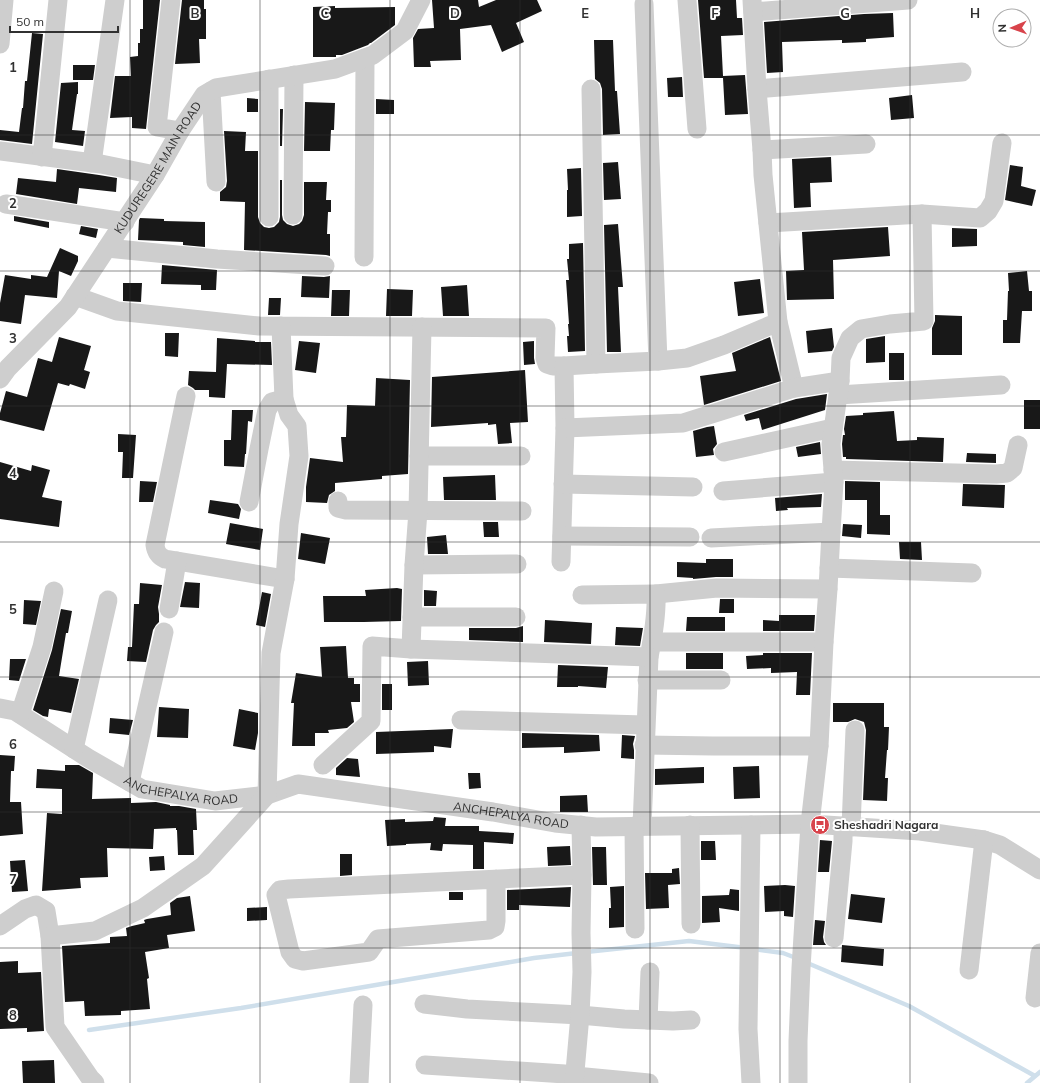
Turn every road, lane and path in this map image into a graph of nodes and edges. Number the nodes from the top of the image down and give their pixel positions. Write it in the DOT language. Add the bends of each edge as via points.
graph roads {
  1 [pos="4,0"];
  2 [pos="58,0"];
  3 [pos="115,0"];
  4 [pos="171,0"];
  5 [pos="421,0"];
  6 [pos="687,0"];
  7 [pos="908,0"];
  8 [pos="644,4"];
  9 [pos="753,6"];
  10 [pos="0,44"];
  11 [pos="365,58"];
  12 [pos="962,72"];
  13 [pos="294,75"];
  14 [pos="269,79"];
  15 [pos="591,89"];
  16 [pos="757,89"];
  17 [pos="211,91"];
  18 [pos="697,129"];
  19 [pos="180,131"];
  20 [pos="1002,143"];
  21 [pos="866,144"];
  22 [pos="762,150"];
  23 [pos="0,151"];
  24 [pos="42,157"];
  25 [pos="92,163"];
  26 [pos="156,175"];
  27 [pos="216,182"];
  28 [pos="6,204"];
  29 [pos="922,214"];
  30 [pos="293,215"];
  31 [pos="269,217"];
  32 [pos="125,222"];
  33 [pos="768,223"];
  34 [pos="107,248"];
  35 [pos="364,257"];
  36 [pos="326,266"];
  37 [pos="75,296"];
  38 [pos="778,322"];
  39 [pos="281,326"];
  40 [pos="422,327"];
  41 [pos="658,361"];
  42 [pos="596,364"];
  43 [pos="564,366"];
  44 [pos="0,379"];
  45 [pos="1001,385"];
  46 [pos="794,388"];
  47 [pos="839,388"];
  48 [pos="186,396"];
  49 [pos="284,399"];
  50 [pos="565,428"];
  51 [pos="833,428"];
  52 [pos="1018,444"];
  53 [pos="724,452"];
  54 [pos="419,456"];
  55 [pos="521,456"];
  56 [pos="833,476"];
  57 [pos="563,484"];
  58 [pos="692,487"];
  59 [pos="723,492"];
  60 [pos="338,501"];
  61 [pos="249,502"];
  62 [pos="418,511"];
  63 [pos="522,511"];
  64 [pos="831,532"];
  65 [pos="562,536"];
  66 [pos="690,537"];
  67 [pos="711,538"];
  68 [pos="177,561"];
  69 [pos="560,562"];
  70 [pos="517,564"];
  71 [pos="414,565"];
  72 [pos="829,568"];
  73 [pos="972,573"];
  74 [pos="285,579"];
  75 [pos="828,590"];
  76 [pos="54,591"];
  77 [pos="656,594"];
  78 [pos="582,595"];
  79 [pos="108,600"];
  80 [pos="169,610"];
  81 [pos="412,617"];
  82 [pos="516,617"];
  83 [pos="164,632"];
  84 [pos="824,642"];
  85 [pos="411,649"];
  86 [pos="650,650"];
  87 [pos="647,680"];
  88 [pos="721,680"];
  89 [pos="0,708"];
  90 [pos="20,714"];
  91 [pos="461,720"];
  92 [pos="645,725"];
  93 [pos="855,730"];
  94 [pos="644,745"];
  95 [pos="819,746"];
  96 [pos="74,749"];
  97 [pos="323,765"];
  98 [pos="130,782"];
  99 [pos="267,796"];
  100 [pos="810,824"];
  101 [pos="582,825"];
  102 [pos="690,825"];
  103 [pos="751,825"];
  104 [pos="638,826"];
  105 [pos="847,826"];
  106 [pos="984,840"];
  107 [pos="1040,870"];
  108 [pos="582,875"];
  109 [pos="496,879"];
  110 [pos="691,924"];
  111 [pos="0,926"];
  112 [pos="635,930"];
  113 [pos="50,936"];
  114 [pos="834,938"];
  115 [pos="1040,953"];
  116 [pos="969,970"];
  117 [pos="650,972"];
  118 [pos="1035,998"];
  119 [pos="424,1004"];
  120 [pos="363,1005"];
  121 [pos="580,1015"];
  122 [pos="648,1020"];
  123 [pos="691,1020"];
  124 [pos="425,1065"];
  125 [pos="575,1079"];
  126 [pos="94,1083"];
  127 [pos="359,1083"];
  128 [pos="649,1083"];
  129 [pos="751,1083"];
  130 [pos="798,1083"];
  1 -- 10 [label="street"];
  2 -- 24 [label="street"];
  3 -- 25 [label="street"];
  4 -- 19 [label="street" via="157,127"];
  5 -- 11 [label="street, KUDUREGERE MAIN ROAD" via="405,31"];
  6 -- 18 [label="street"];
  7 -- 9 [label="street"];
  8 -- 41 [label="street"];
  9 -- 16 [label="street"];
  11 -- 13 [label="street, KUDUREGERE MAIN ROAD" via="335,69"];
  11 -- 35 [label="street"];
  12 -- 16 [label="street"];
  13 -- 14 [label="street, KUDUREGERE MAIN ROAD"];
  13 -- 30 [label="street"];
  14 -- 17 [label="street, KUDUREGERE MAIN ROAD"];
  14 -- 31 [label="street"];
  15 -- 42 [label="street"];
  16 -- 22 [label="street"];
  17 -- 19 [label="street, KUDUREGERE MAIN ROAD" via="204,95"];
  17 -- 27 [label="street"];
  19 -- 26 [label="street, KUDUREGERE MAIN ROAD"];
  20 -- 29 [label="street" via="994,201 988,211 980,218"];
  21 -- 22 [label="street"];
  22 -- 33 [label="street"];
  23 -- 24 [label="street"];
  24 -- 25 [label="street"];
  25 -- 26 [label="street"];
  26 -- 32 [label="street, KUDUREGERE MAIN ROAD"];
  28 -- 32 [label="street"];
  29 -- 33 [label="street"];
  29 -- 47 [label="street" via="924,321 861,329 850,338 841,358"];
  32 -- 34 [label="street, KUDUREGERE MAIN ROAD"];
  33 -- 38 [label="street"];
  34 -- 36 [label="street"];
  34 -- 37 [label="street, KUDUREGERE MAIN ROAD"];
  37 -- 39 [label="street" via="117,312"];
  37 -- 44 [label="street, KUDUREGERE MAIN ROAD" via="68,307"];
  38 -- 41 [label="street" via="687,358"];
  38 -- 46 [label="street"];
  39 -- 40 [label="street"];
  39 -- 49 [label="street"];
  40 -- 43 [label="street" via="546,328 547,364"];
  40 -- 54 [label="street"];
  41 -- 42 [label="street"];
  42 -- 43 [label="street"];
  43 -- 50 [label="street"];
  45 -- 47 [label="street"];
  46 -- 47 [label="street"];
  46 -- 50 [label="street" via="683,424"];
  47 -- 51 [label="street"];
  48 -- 68 [label="street" via="155,545 160,556"];
  49 -- 61 [label="street" via="272,402 267,410"];
  49 -- 74 [label="street" via="289,415 297,426 300,456 289,524"];
  50 -- 57 [label="street"];
  51 -- 53 [label="street"];
  51 -- 56 [label="street"];
  52 -- 56 [label="street" via="1013,468 1007,473"];
  54 -- 55 [label="street"];
  54 -- 62 [label="street"];
  56 -- 59 [label="street"];
  56 -- 64 [label="street"];
  57 -- 58 [label="street"];
  57 -- 65 [label="street"];
  60 -- 62 [label="street" via="338,508 343,510"];
  62 -- 63 [label="street"];
  62 -- 71 [label="street"];
  64 -- 67 [label="street"];
  64 -- 72 [label="street"];
  65 -- 66 [label="street"];
  65 -- 69 [label="street"];
  68 -- 74 [label="street"];
  68 -- 80 [label="street"];
  70 -- 71 [label="street"];
  71 -- 81 [label="street"];
  72 -- 73 [label="street"];
  72 -- 75 [label="street"];
  74 -- 99 [label="street" via="271,653"];
  75 -- 77 [label="street" via="717,588"];
  75 -- 84 [label="street"];
  76 -- 90 [label="street" via="42,647"];
  77 -- 78 [label="street"];
  77 -- 86 [label="street"];
  79 -- 96 [label="street"];
  81 -- 82 [label="street"];
  81 -- 85 [label="street"];
  83 -- 98 [label="street"];
  84 -- 86 [label="street"];
  84 -- 95 [label="street"];
  85 -- 86 [label="street"];
  85 -- 97 [label="street" via="372,646 371,721"];
  86 -- 87 [label="street"];
  87 -- 88 [label="street"];
  87 -- 92 [label="street"];
  89 -- 90 [label="street, ANCHEPALYA ROAD"];
  90 -- 96 [label="street, ANCHEPALYA ROAD"];
  91 -- 92 [label="street"];
  92 -- 94 [label="street"];
  93 -- 105 [label="street"];
  94 -- 95 [label="street"];
  94 -- 104 [label="street"];
  95 -- 100 [label="street"];
  96 -- 98 [label="street, ANCHEPALYA ROAD"];
  98 -- 99 [label="street, ANCHEPALYA ROAD" via="142,789 216,801"];
  99 -- 101 [label="street, ANCHEPALYA ROAD" via="298,784"];
  99 -- 113 [label="street" via="203,866 143,908 96,931"];
  100 -- 103 [label="street, ANCHEPALYA ROAD"];
  100 -- 105 [label="street, ANCHEPALYA ROAD"];
  100 -- 130 [label="street" via="801,968"];
  101 -- 104 [label="street, ANCHEPALYA ROAD"];
  101 -- 108 [label="street"];
  102 -- 103 [label="street, ANCHEPALYA ROAD"];
  102 -- 104 [label="street, ANCHEPALYA ROAD"];
  102 -- 110 [label="street"];
  103 -- 129 [label="street" via="748,1029"];
  104 -- 112 [label="street"];
  105 -- 106 [label="street, ANCHEPALYA ROAD" via="920,831"];
  105 -- 114 [label="street" via="843,840"];
  106 -- 107 [label="street, ANCHEPALYA ROAD" via="1000,845"];
  106 -- 116 [label="street"];
  108 -- 109 [label="street"];
  108 -- 121 [label="street"];
  109 -- 109 [label="street" via="289,889 280,890 276,895 290,952 295,960 303,961 369,952 378,939 489,930 494,927 496,921"];
  111 -- 113 [label="street" via="25,909 36,905 46,911"];
  113 -- 126 [label="street" via="55,1027"];
  115 -- 118 [label="street"];
  117 -- 122 [label="street"];
  119 -- 121 [label="street"];
  120 -- 127 [label="street"];
  121 -- 122 [label="street"];
  121 -- 125 [label="street"];
  122 -- 123 [label="street"];
  124 -- 125 [label="street" via="565,1074"];
  125 -- 128 [label="street"];
}
